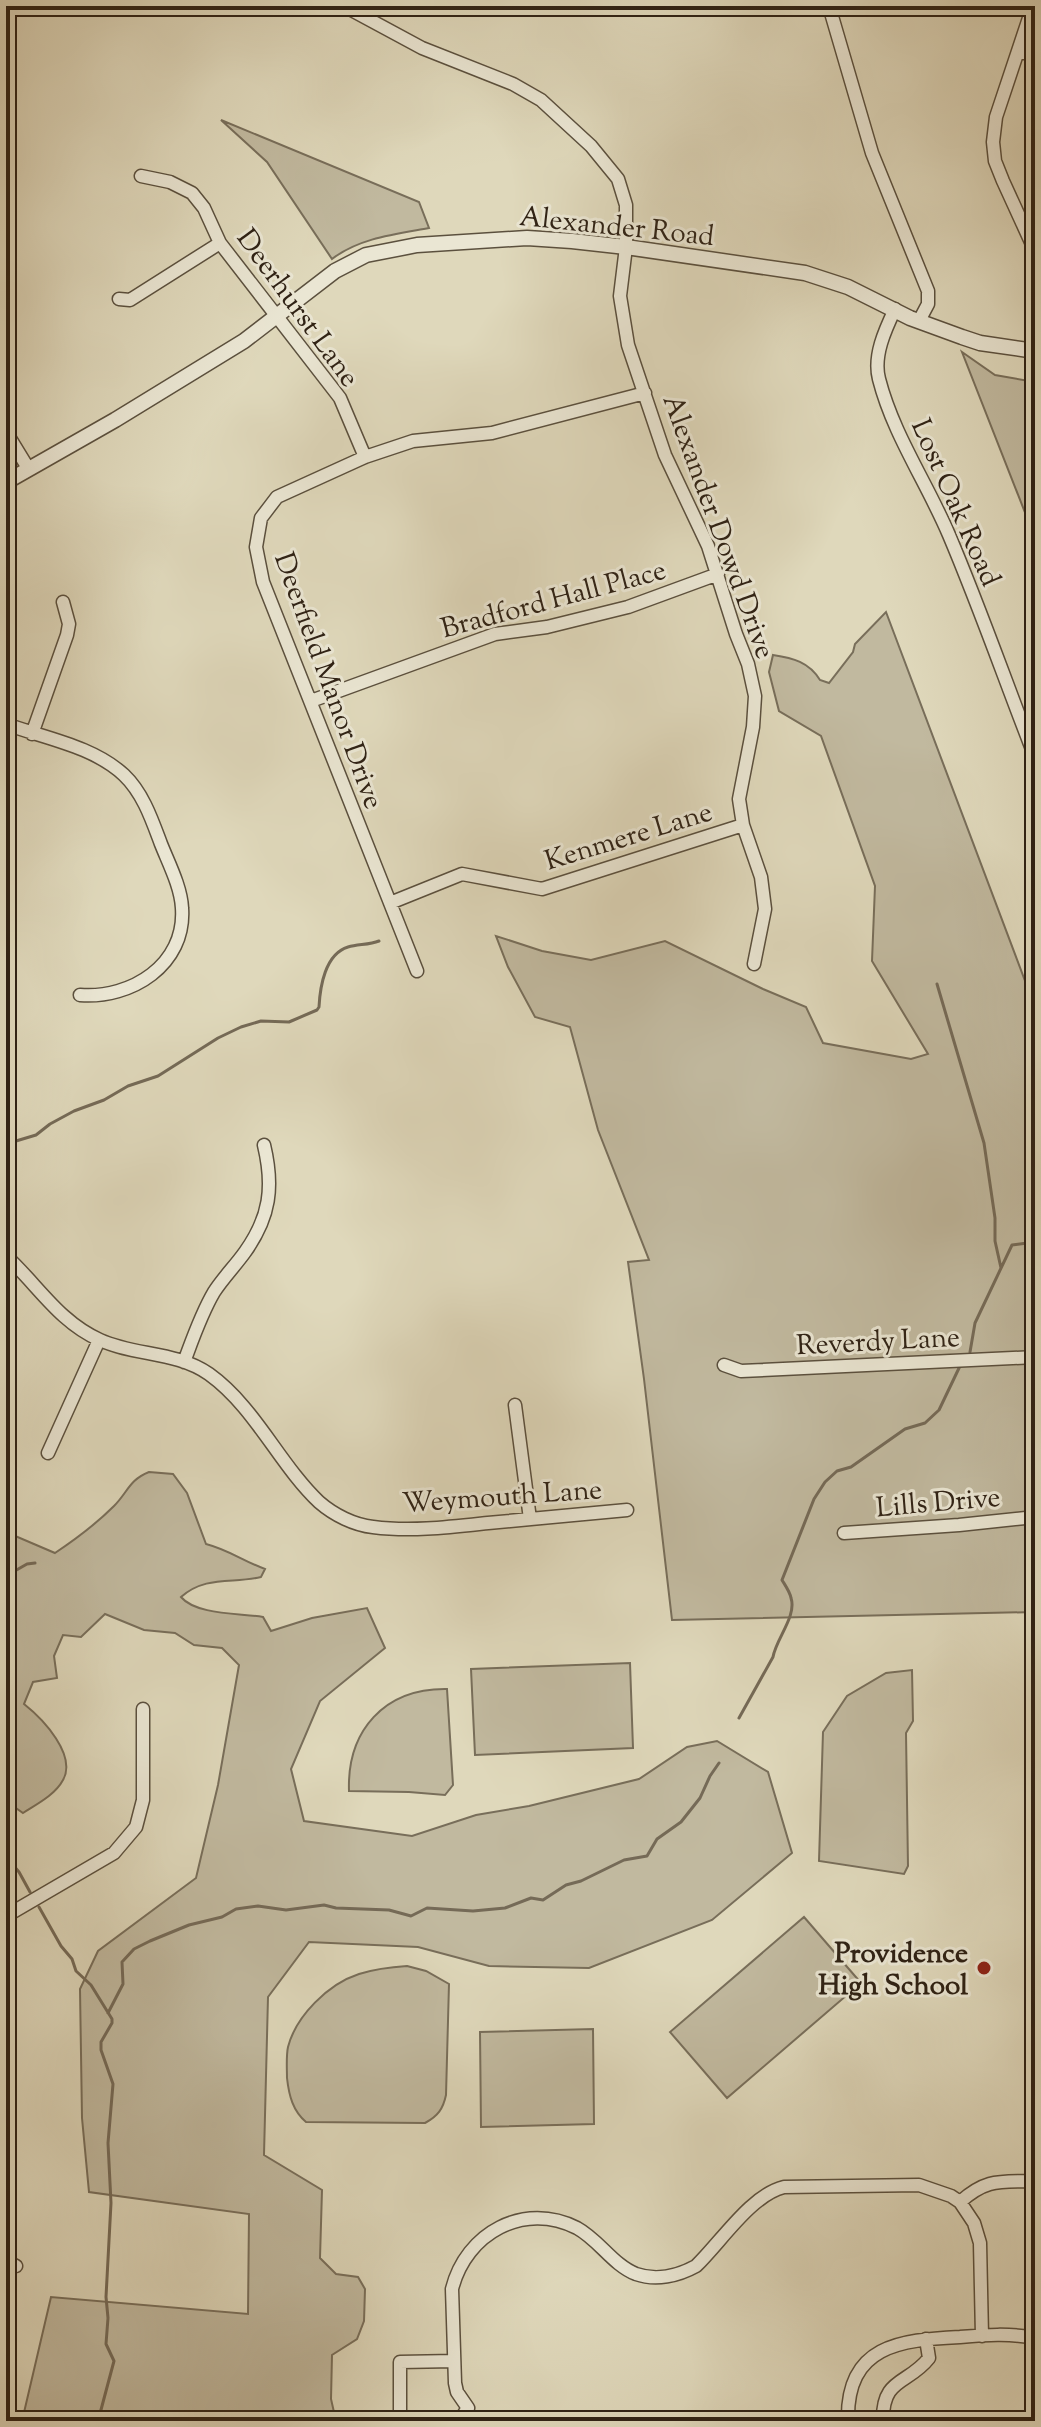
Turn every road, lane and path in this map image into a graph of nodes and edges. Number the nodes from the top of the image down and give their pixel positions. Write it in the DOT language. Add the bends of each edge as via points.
graph roads {
  1 [pos="344,6"];
  2 [pos="829,6"];
  3 [pos="1033,6"];
  4 [pos="1018,51"];
  5 [pos="1035,56"];
  6 [pos="141,176"];
  7 [pos="220,243"];
  8 [pos="626,247"];
  9 [pos="1035,251"];
  10 [pos="119,299"];
  11 [pos="895,309"];
  12 [pos="277,317"];
  13 [pos="919,321"];
  14 [pos="1035,351"];
  15 [pos="645,393"];
  16 [pos="6,432"];
  17 [pos="365,457"];
  18 [pos="28,468"];
  19 [pos="6,482"];
  20 [pos="718,574"];
  21 [pos="63,602"];
  22 [pos="311,701"];
  23 [pos="6,724"];
  24 [pos="32,734"];
  25 [pos="1035,757"];
  26 [pos="743,825"];
  27 [pos="390,903"];
  28 [pos="754,964"];
  29 [pos="417,971"];
  30 [pos="80,995"];
  31 [pos="264,1145"];
  32 [pos="6,1256"];
  33 [pos="99,1340"];
  34 [pos="1034,1357"];
  35 [pos="184,1362"];
  36 [pos="724,1365"];
  37 [pos="515,1405"];
  38 [pos="1035,1414"];
  39 [pos="48,1453"];
  40 [pos="627,1510"];
  41 [pos="1035,1517"];
  42 [pos="530,1519"];
  43 [pos="844,1533"];
  44 [pos="143,1709"];
  45 [pos="6,1916"];
  46 [pos="1035,2181"];
  47 [pos="960,2202"];
  48 [pos="982,2336"];
  49 [pos="1035,2338"];
  50 [pos="926,2339"];
  51 [pos="454,2361"];
  52 [pos="848,2421"];
  53 [pos="883,2421"];
  1 -- 8 [label="street, Alexander Dowd Drive" via="551,107 618,179 626,205"];
  2 -- 13 [label="street" via="872,153 928,291"];
  3 -- 4 [label="street"];
  4 -- 5 [label="street"];
  4 -- 9 [label="street" via="993,142 995,161"];
  6 -- 7 [label="street, Deerhurst Lane" via="192,193"];
  7 -- 10 [label="street" via="130,300"];
  7 -- 12 [label="street, Deerhurst Lane"];
  8 -- 11 [label="street, Alexander Road" via="805,273"];
  8 -- 12 [label="street, Alexander Road" via="527,238 378,251 335,271"];
  8 -- 15 [label="street, Alexander Dowd Drive" via="620,296 628,345"];
  11 -- 13 [label="street, Alexander Road"];
  11 -- 25 [label="street, Lost Oak Road" via="881,342 879,378 949,534"];
  12 -- 17 [label="street, Deerhurst Lane" via="340,398"];
  12 -- 18 [label="street, Alexander Road" via="115,420"];
  13 -- 14 [label="street, Alexander Road" via="980,343"];
  15 -- 17 [label="street, Deerfield Manor Drive" via="492,433 413,441"];
  15 -- 20 [label="street, Alexander Dowd Drive" via="665,455"];
  16 -- 18 [label="street"];
  17 -- 22 [label="street, Deerfield Manor Drive" via="277,497 261,518 256,547 263,582"];
  18 -- 19 [label="street, Alexander Road"];
  20 -- 22 [label="street, Bradford Hall Place" via="628,607 495,634"];
  20 -- 26 [label="street, Alexander Dowd Drive" via="755,696 739,799"];
  21 -- 24 [label="street" via="67,635"];
  22 -- 27 [label="street, Deerfield Manor Drive"];
  23 -- 24 [label="street"];
  24 -- 30 [label="street" via="85,750 131,782 148,812 182,904 179,940 158,970 111,993"];
  26 -- 27 [label="street, Kenmere Lane" via="542,889 462,874"];
  26 -- 28 [label="street, Alexander Dowd Drive" via="761,877 765,909"];
  27 -- 29 [label="street, Deerfield Manor Drive"];
  31 -- 35 [label="street" via="270,1185 261,1225 208,1303"];
  32 -- 33 [label="street, Weymouth Lane" via="67,1320"];
  33 -- 35 [label="street, Weymouth Lane"];
  33 -- 39 [label="street"];
  34 -- 36 [label="street, Reverdy Lane" via="741,1371"];
  34 -- 38 [label="street"];
  35 -- 42 [label="street, Weymouth Lane" via="229,1391 310,1492 337,1515 373,1527 399,1528"];
  37 -- 42 [label="street"];
  40 -- 42 [label="street, Weymouth Lane"];
  41 -- 43 [label="street, Lills Drive"];
  44 -- 45 [label="street" via="143,1800 130,1835 114,1853"];
  46 -- 47 [label="street" via="982,2185"];
  47 -- 48 [label="street" via="980,2243"];
  47 -- 51 [label="street" via="919,2185 775,2189 696,2266 659,2277 628,2270 574,2227 520,2219 484,2236 456,2274 451,2300"];
  48 -- 49 [label="street"];
  48 -- 50 [label="street"];
  50 -- 52 [label="street" via="903,2342 872,2357 851,2391"];
  50 -- 53 [label="street" via="929,2358 890,2389"];
  51 -- 51 [label="street" via="457,2392 468,2408 459,2421 400,2419 400,2362"];
}
